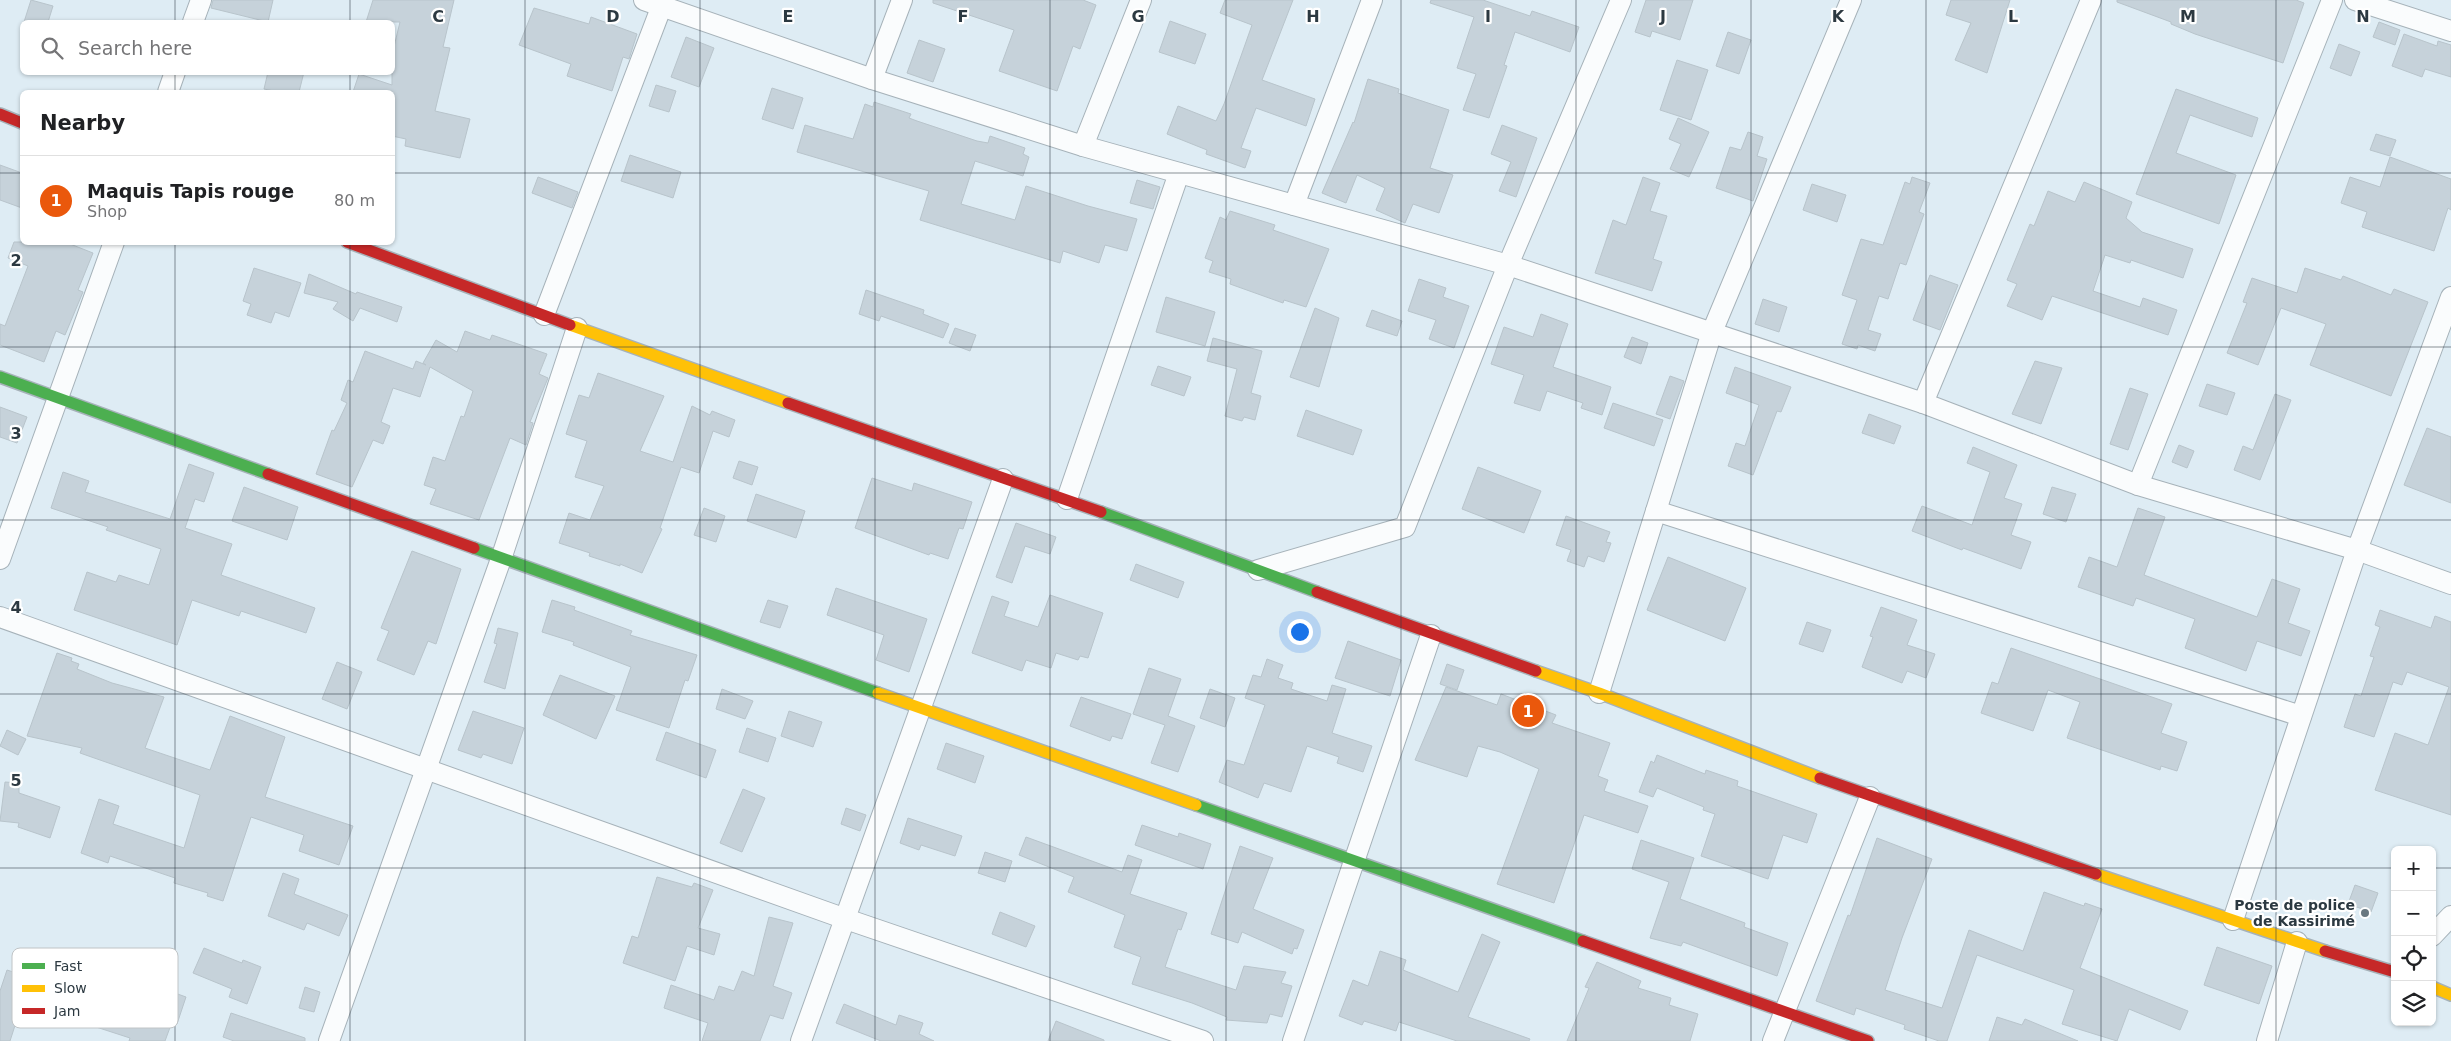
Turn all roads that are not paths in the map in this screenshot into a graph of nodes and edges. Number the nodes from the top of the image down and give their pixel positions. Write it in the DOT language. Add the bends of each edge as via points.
graph roads {
  1 [pos="201,0"];
  2 [pos="902,0"];
  3 [pos="1141,0"];
  4 [pos="1372,0"];
  5 [pos="1621,0"];
  6 [pos="1851,0"];
  7 [pos="2091,0"];
  8 [pos="2332,0"];
  9 [pos="2355,0"];
  10 [pos="657,2"];
  11 [pos="194,20"];
  12 [pos="2451,31"];
  13 [pos="174,75"];
  14 [pos="872,79"];
  15 [pos="169,90"];
  16 [pos="0,114"];
  17 [pos="20,121"];
  18 [pos="1083,146"];
  19 [pos="1179,172"];
  20 [pos="1294,205"];
  21 [pos="113,245"];
  22 [pos="356,245"];
  23 [pos="1508,265"];
  24 [pos="2451,297"];
  25 [pos="544,315"];
  26 [pos="577,328"];
  27 [pos="1712,332"];
  28 [pos="0,378"];
  29 [pos="58,398"];
  30 [pos="1923,403"];
  31 [pos="1003,479"];
  32 [pos="2138,485"];
  33 [pos="1067,499"];
  34 [pos="1656,512"];
  35 [pos="2357,550"];
  36 [pos="0,559"];
  37 [pos="501,559"];
  38 [pos="1258,570"];
  39 [pos="2451,584"];
  40 [pos="0,617"];
  41 [pos="1431,635"];
  42 [pos="1599,693"];
  43 [pos="919,708"];
  44 [pos="2301,716"];
  45 [pos="426,768"];
  46 [pos="1870,797"];
  47 [pos="1354,862"];
  48 [pos="2451,916"];
  49 [pos="844,918"];
  50 [pos="2233,920"];
  51 [pos="2436,932"];
  52 [pos="2297,942"];
  53 [pos="2391,971"];
  54 [pos="2436,989"];
  55 [pos="2451,995"];
  56 [pos="1783,1012"];
  57 [pos="329,1041"];
  58 [pos="801,1041"];
  59 [pos="1203,1041"];
  60 [pos="1293,1041"];
  61 [pos="1773,1041"];
  62 [pos="1868,1041"];
  63 [pos="2267,1041"];
  1 -- 11 [label="street"];
  2 -- 14 [label="street"];
  3 -- 18 [label="street"];
  4 -- 20 [label="street"];
  5 -- 23 [label="street"];
  6 -- 27 [label="street"];
  7 -- 30 [label="street"];
  8 -- 32 [label="street"];
  9 -- 12 [label="street"];
  10 -- 14 [label="street"];
  10 -- 25 [label="street"];
  13 -- 15 [label="street"];
  14 -- 18 [label="street"];
  16 -- 17 [label="street"];
  18 -- 19 [label="street"];
  19 -- 20 [label="street"];
  19 -- 33 [label="street"];
  20 -- 23 [label="street"];
  21 -- 29 [label="street"];
  22 -- 25 [label="street"];
  23 -- 27 [label="street"];
  23 -- 38 [label="street" via="1405,527"];
  24 -- 35 [label="street"];
  25 -- 26 [label="street"];
  26 -- 31 [label="street"];
  26 -- 37 [label="street"];
  27 -- 30 [label="street"];
  27 -- 34 [label="street"];
  28 -- 29 [label="street"];
  29 -- 36 [label="street"];
  29 -- 37 [label="street"];
  30 -- 32 [label="street"];
  31 -- 33 [label="street"];
  31 -- 43 [label="street"];
  32 -- 35 [label="street"];
  33 -- 38 [label="street"];
  34 -- 42 [label="street"];
  34 -- 44 [label="street"];
  35 -- 39 [label="street"];
  35 -- 44 [label="street"];
  37 -- 43 [label="street"];
  37 -- 45 [label="street"];
  38 -- 41 [label="street"];
  40 -- 45 [label="street"];
  41 -- 42 [label="street"];
  41 -- 47 [label="street"];
  42 -- 46 [label="street"];
  43 -- 47 [label="street"];
  43 -- 49 [label="street"];
  44 -- 50 [label="street"];
  45 -- 49 [label="street"];
  45 -- 57 [label="street"];
  46 -- 50 [label="street"];
  46 -- 56 [label="street"];
  47 -- 56 [label="street"];
  47 -- 60 [label="street"];
  48 -- 51 [label="street"];
  49 -- 58 [label="street"];
  49 -- 59 [label="street"];
  50 -- 52 [label="street"];
  52 -- 53 [label="street"];
  52 -- 63 [label="street"];
  54 -- 55 [label="street"];
  56 -- 61 [label="street"];
  56 -- 62 [label="street"];
}
